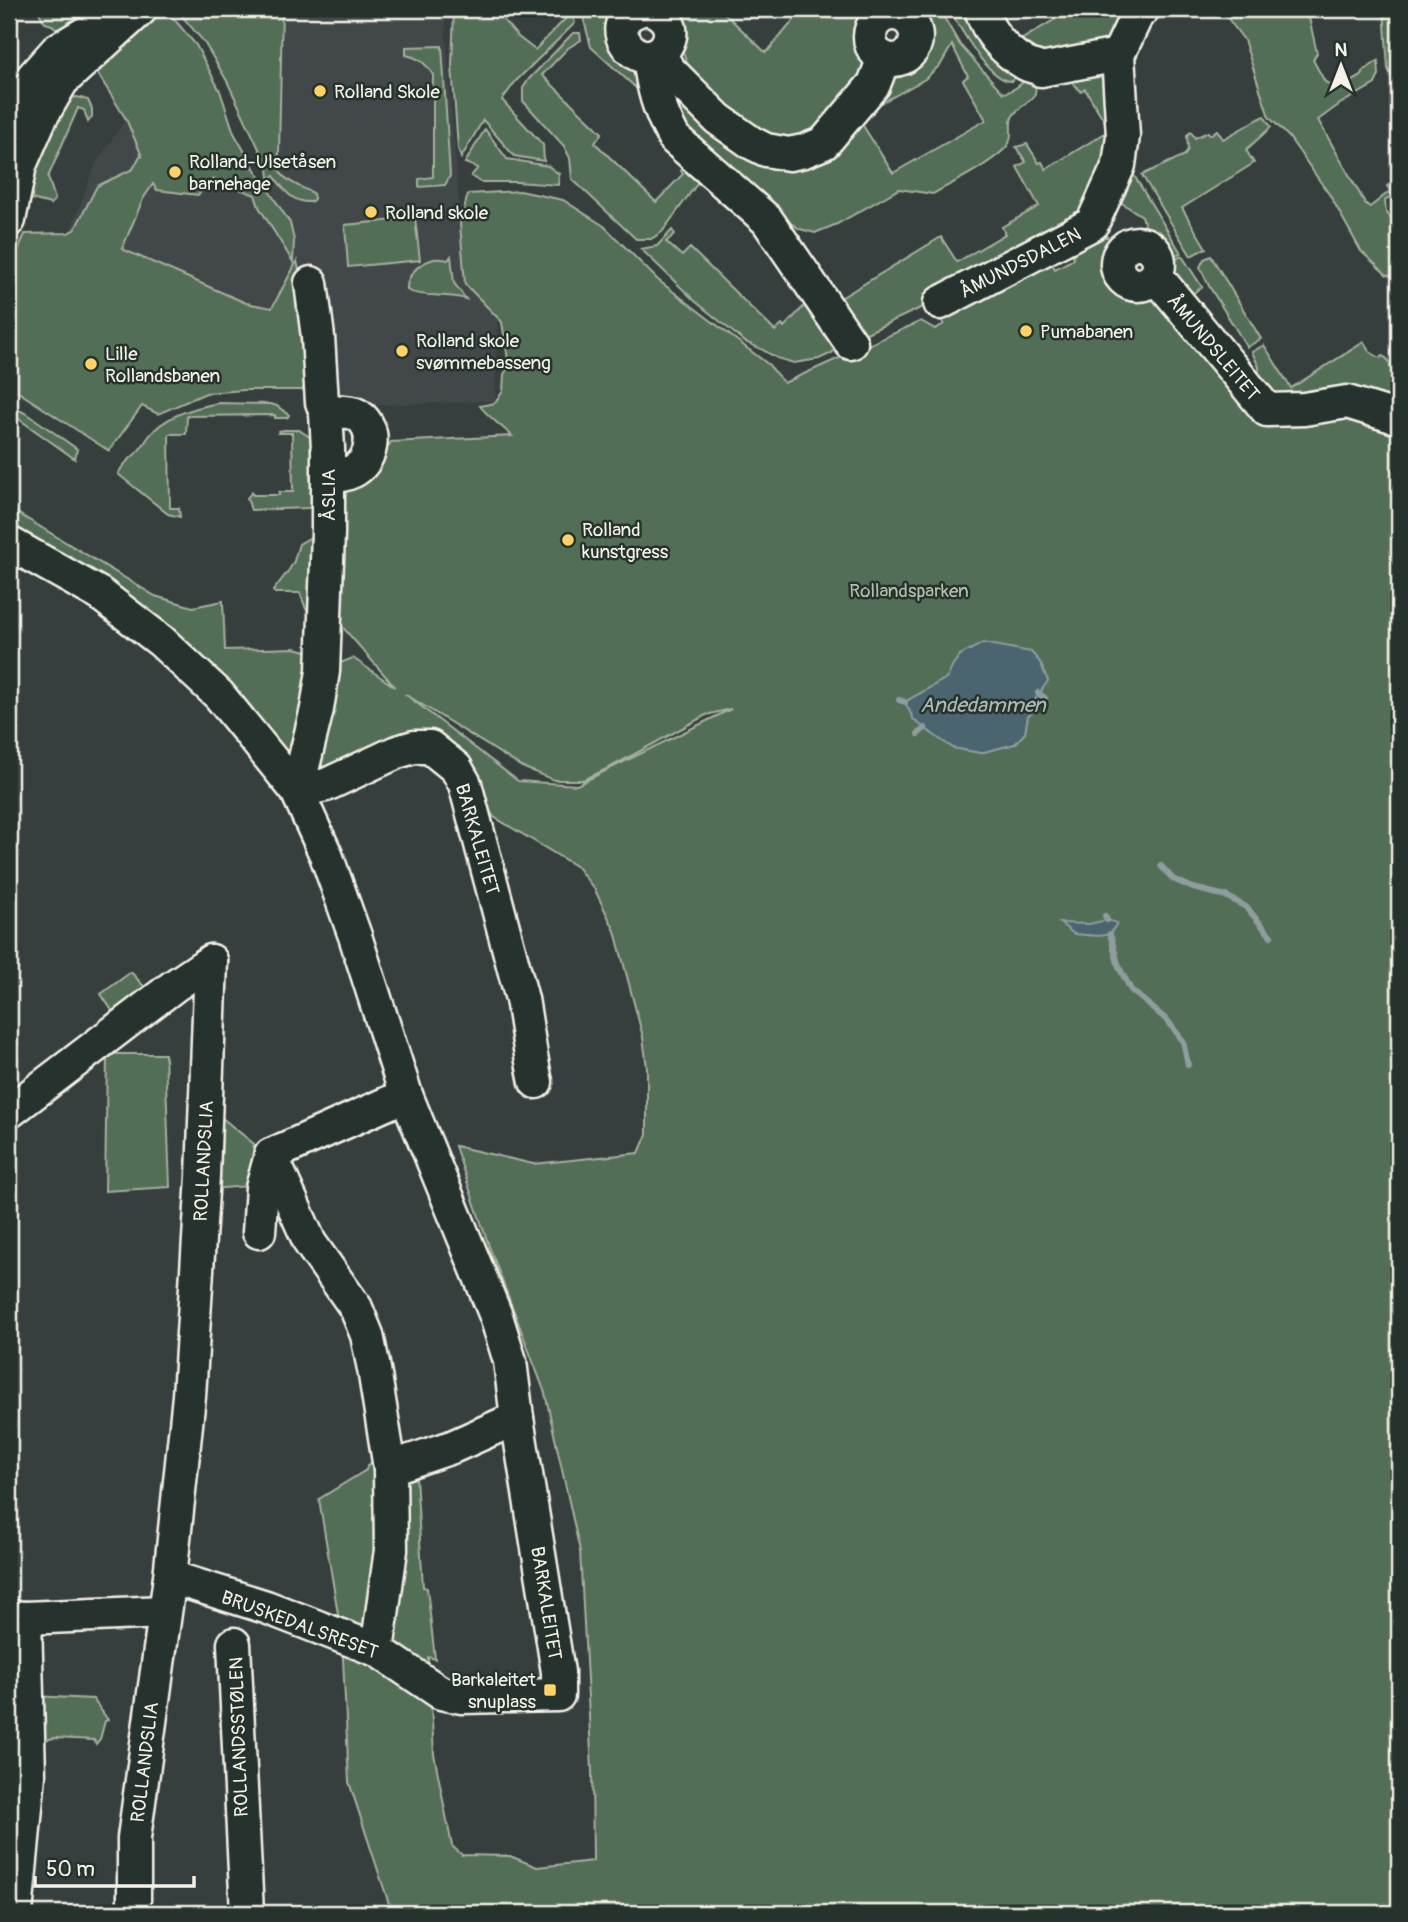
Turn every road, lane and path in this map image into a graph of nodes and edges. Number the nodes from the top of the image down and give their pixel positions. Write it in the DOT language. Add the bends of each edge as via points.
graph roads {
  1 [pos="141,9"];
  2 [pos="981,9"];
  3 [pos="1143,9"];
  4 [pos="637,10"];
  5 [pos="902,12"];
  6 [pos="101,24"];
  7 [pos="653,55"];
  8 [pos="1118,55"];
  9 [pos="20,165"];
  10 [pos="9,220"];
  11 [pos="1092,224"];
  12 [pos="311,283"];
  13 [pos="940,303"];
  14 [pos="851,343"];
  15 [pos="326,413"];
  16 [pos="1399,418"];
  17 [pos="328,478"];
  18 [pos="9,543"];
  19 [pos="297,791"];
  20 [pos="536,1082"];
  21 [pos="406,1095"];
  22 [pos="9,1112"];
  23 [pos="271,1155"];
  24 [pos="259,1232"];
  25 [pos="517,1418"];
  26 [pos="390,1468"];
  27 [pos="170,1577"];
  28 [pos="164,1612"];
  29 [pos="17,1617"];
  30 [pos="233,1644"];
  31 [pos="377,1650"];
  32 [pos="462,1697"];
  33 [pos="18,1802"];
  34 [pos="16,1913"];
  35 [pos="134,1913"];
  36 [pos="247,1913"];
  1 -- 9 [label="street" via="62,81"];
  2 -- 8 [label="street" via="998,42 1029,66 1041,70"];
  3 -- 8 [label="street, ÅMUNDSDALEN"];
  4 -- 7 [label="street" via="622,27 624,42 634,53"];
  5 -- 7 [label="street" via="915,30 911,51 899,59 884,58 874,84 824,143 789,154 766,150 718,119"];
  6 -- 9 [label="street" via="57,50 22,89"];
  7 -- 14 [label="street" via="654,92 674,138 767,220"];
  8 -- 11 [label="street, ÅMUNDSDALEN" via="1123,136 1119,165"];
  9 -- 10 [label="street"];
  11 -- 13 [label="street, ÅMUNDSDALEN"];
  11 -- 16 [label="street, ÅMUNDSLEITET" via="1133,243 1118,256 1120,277 1138,286 1156,276 1267,410 1347,402"];
  12 -- 15 [label="street, ÅSLIA" via="321,402"];
  15 -- 17 [label="street, ÅSLIA"];
  15 -- 17 [label="street" via="358,414 371,437 358,468"];
  17 -- 19 [label="street, ÅSLIA" via="323,671"];
  18 -- 19 [label="street, BARKALEITET" via="100,594 161,641 219,695"];
  19 -- 20 [label="street, BARKALEITET" via="326,785 414,747 430,747 457,768 522,999"];
  19 -- 21 [label="street, BARKALEITET" via="326,855"];
  21 -- 23 [label="street"];
  21 -- 25 [label="street, BARKALEITET" via="496,1316 510,1361"];
  22 -- 27 [label="street, ROLLANDSLIA" via="211,961 204,1177 189,1396"];
  23 -- 24 [label="street" via="262,1188"];
  23 -- 26 [label="street" via="310,1243 356,1308 363,1326"];
  25 -- 26 [label="street"];
  25 -- 32 [label="street, BARKALEITET" via="558,1695"];
  26 -- 31 [label="street" via="391,1550"];
  27 -- 28 [label="street, ROLLANDSLIA"];
  27 -- 31 [label="street, BRUSKEDALSRESET" via="266,1607"];
  28 -- 29 [label="street"];
  28 -- 35 [label="street, ROLLANDSLIA" via="134,1838"];
  29 -- 33 [label="street" via="29,1775"];
  30 -- 36 [label="street, ROLLANDSSTØLEN"];
  31 -- 32 [label="street, BRUSKEDALSRESET" via="441,1693"];
  33 -- 34 [label="street"];
}
